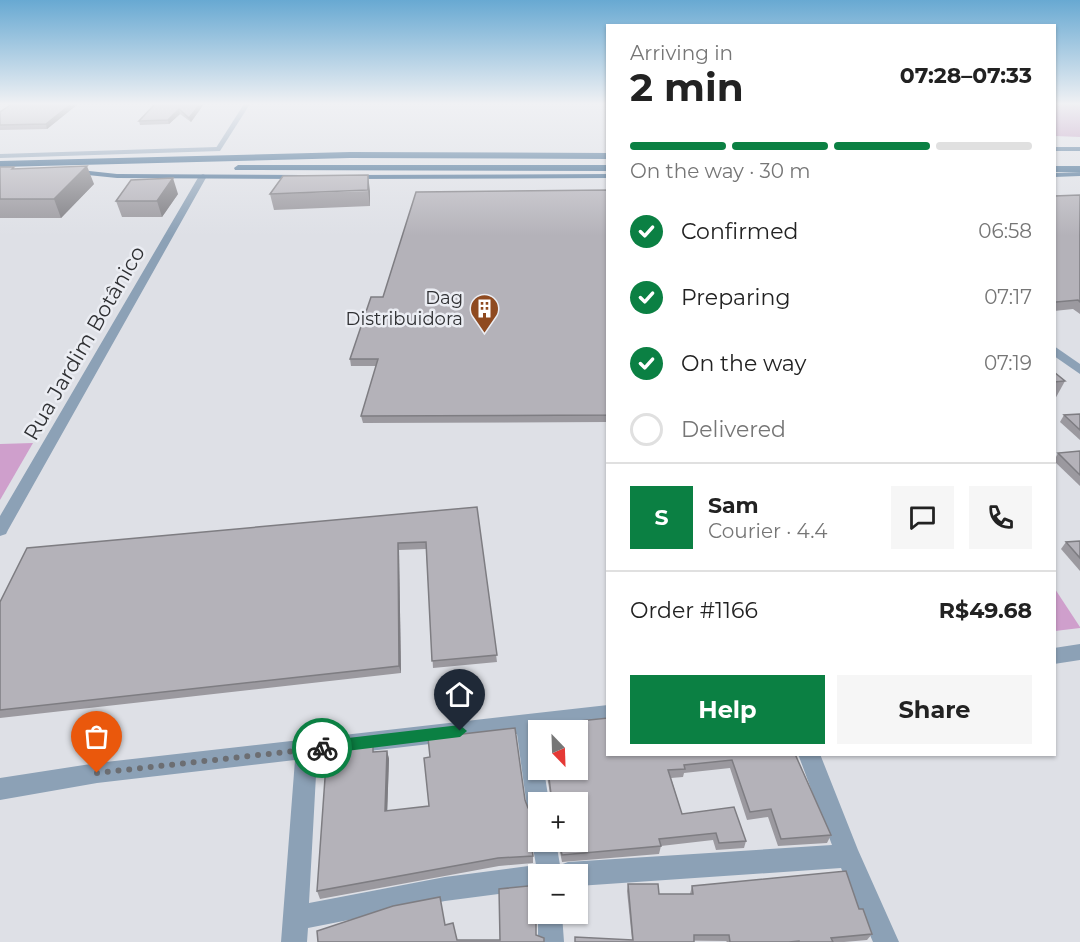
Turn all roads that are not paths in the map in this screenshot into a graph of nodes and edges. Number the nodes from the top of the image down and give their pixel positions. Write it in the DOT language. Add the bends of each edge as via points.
graph roads {
  1 [pos="220,148"];
  2 [pos="1056,149"];
  3 [pos="1080,149"];
  4 [pos="217,153"];
  5 [pos="0,156"];
  6 [pos="606,156"];
  7 [pos="0,164"];
  8 [pos="1056,169"];
  9 [pos="1080,169"];
  10 [pos="0,172"];
  11 [pos="206,172"];
  12 [pos="606,174"];
  13 [pos="1056,174"];
  14 [pos="1080,174"];
  15 [pos="1056,352"];
  16 [pos="1080,370"];
  17 [pos="0,530"];
  18 [pos="1080,652"];
  19 [pos="1056,656"];
  20 [pos="606,714"];
  21 [pos="526,723"];
  22 [pos="306,750"];
  23 [pos="810,756"];
  24 [pos="0,789"];
  25 [pos="536,792"];
  26 [pos="848,856"];
  27 [pos="588,873"];
  28 [pos="528,878"];
  29 [pos="550,924"];
  30 [pos="294,930"];
  31 [pos="551,942"];
  32 [pos="886,942"];
  1 -- 4 [label="street"];
  2 -- 3 [label="highway"];
  4 -- 5 [label="street"];
  4 -- 6 [label="highway"];
  4 -- 7 [label="highway"];
  4 -- 11 [label="highway"];
  8 -- 9 [label="highway"];
  10 -- 11 [label="highway"];
  11 -- 12 [label="main road"];
  11 -- 12 [label="highway" via="511,168"];
  11 -- 17 [label="street, Rua Jardim Botânico"];
  13 -- 14 [label="main road"];
  15 -- 16 [label="street"];
  18 -- 19 [label="street"];
  20 -- 21 [label="street"];
  21 -- 22 [label="street"];
  21 -- 25 [label="street"];
  22 -- 24 [label="street" via="97,773"];
  22 -- 30 [label="street"];
  23 -- 26 [label="street"];
  26 -- 27 [label="street"];
  26 -- 32 [label="street"];
  28 -- 30 [label="street" via="446,889"];
  29 -- 31 [label="street"];
}
